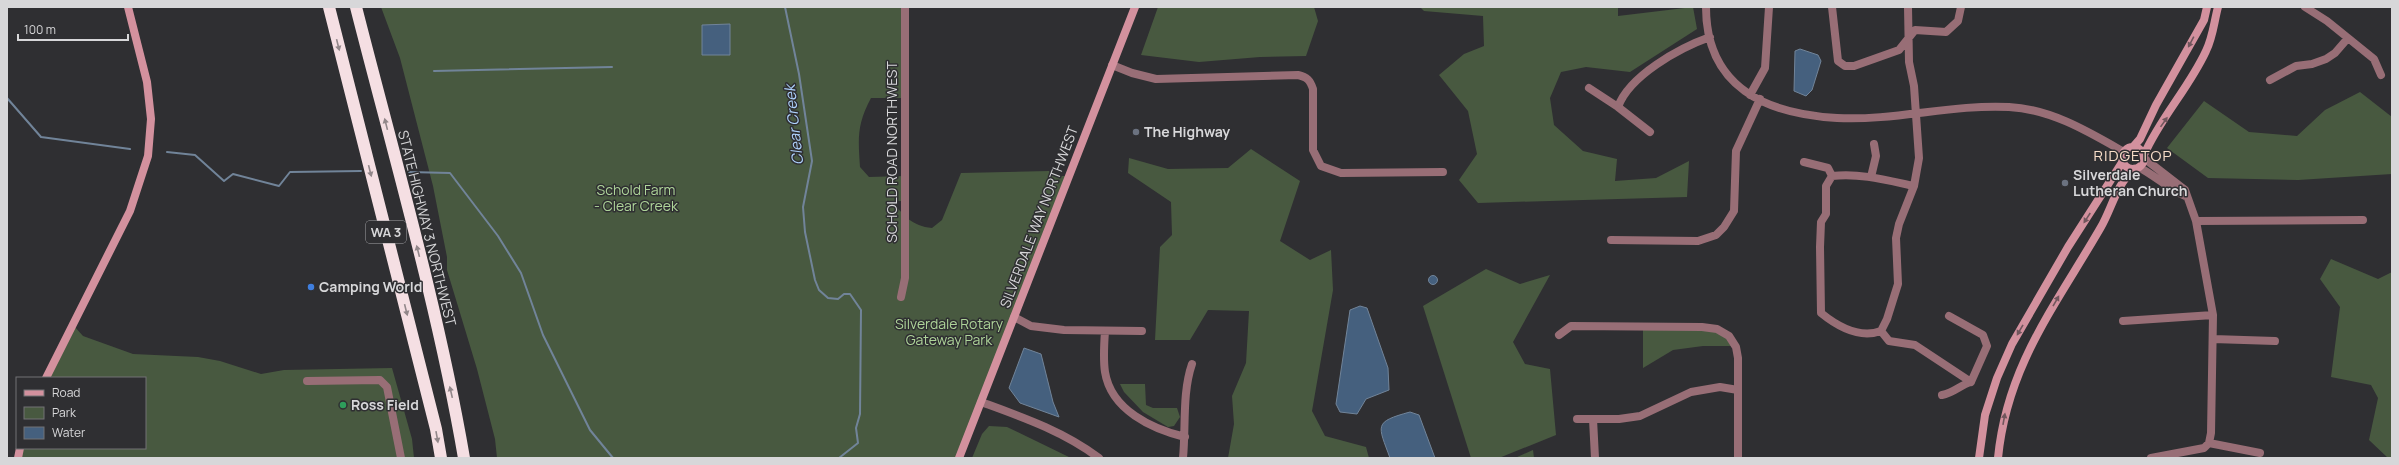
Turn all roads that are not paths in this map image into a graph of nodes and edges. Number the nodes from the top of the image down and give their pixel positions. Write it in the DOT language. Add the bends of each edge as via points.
graph roads {
  1 [pos="128,7"];
  2 [pos="329,7"];
  3 [pos="356,7"];
  4 [pos="905,7"];
  5 [pos="1135,7"];
  6 [pos="1706,7"];
  7 [pos="1769,7"];
  8 [pos="1832,7"];
  9 [pos="1908,7"];
  10 [pos="1961,7"];
  11 [pos="2207,7"];
  12 [pos="2218,7"];
  13 [pos="2305,7"];
  14 [pos="1710,38"];
  15 [pos="1908,38"];
  16 [pos="2348,38"];
  17 [pos="1112,64"];
  18 [pos="2381,76"];
  19 [pos="2270,80"];
  20 [pos="1589,88"];
  21 [pos="1750,95"];
  22 [pos="1760,100"];
  23 [pos="1618,107"];
  24 [pos="1915,112"];
  25 [pos="1650,132"];
  26 [pos="1874,144"];
  27 [pos="2133,147"];
  28 [pos="2124,152"];
  29 [pos="2145,157"];
  30 [pos="2122,161"];
  31 [pos="1804,162"];
  32 [pos="2137,169"];
  33 [pos="1443,172"];
  34 [pos="1832,176"];
  35 [pos="1871,176"];
  36 [pos="1914,186"];
  37 [pos="2186,196"];
  38 [pos="2363,220"];
  39 [pos="2196,221"];
  40 [pos="1611,240"];
  41 [pos="902,297"];
  42 [pos="2213,314"];
  43 [pos="1948,316"];
  44 [pos="1014,317"];
  45 [pos="2123,321"];
  46 [pos="1105,331"];
  47 [pos="1142,331"];
  48 [pos="1881,331"];
  49 [pos="1558,335"];
  50 [pos="2213,339"];
  51 [pos="2275,341"];
  52 [pos="1192,364"];
  53 [pos="47,377"];
  54 [pos="307,381"];
  55 [pos="1971,382"];
  56 [pos="1738,390"];
  57 [pos="1942,394"];
  58 [pos="981,402"];
  59 [pos="1577,418"];
  60 [pos="1593,419"];
  61 [pos="1185,437"];
  62 [pos="2209,443"];
  63 [pos="2260,453"];
  64 [pos="401,458"];
  65 [pos="441,458"];
  66 [pos="464,458"];
  67 [pos="959,458"];
  68 [pos="1099,458"];
  69 [pos="1183,458"];
  70 [pos="1594,458"];
  71 [pos="1738,458"];
  72 [pos="1979,458"];
  73 [pos="1998,458"];
  74 [pos="2151,458"];
  1 -- 53 [label="main road" via="147,82 151,119 148,156 130,211"];
  2 -- 65 [label="highway, WA 3, one-way"];
  66 -- 3 [label="highway, STATE HIGHWAY 3 NORTHWEST / WA 3, one-way" via="427,288"];
  4 -- 41 [label="street, SCHOLD ROAD NORTHWEST" via="905,278"];
  5 -- 17 [label="main road, SILVERDALE WAY NORTHWEST"];
  6 -- 14 [label="street" via="1706,26"];
  7 -- 21 [label="street" via="1764,68"];
  8 -- 15 [label="street" via="1838,61 1846,66 1854,66 1899,50"];
  9 -- 15 [label="street"];
  10 -- 15 [label="street" via="1958,21 1946,32 1915,30"];
  11 -- 27 [label="main road, one-way" via="2204,20 2156,105 2140,139"];
  29 -- 12 [label="main road, one-way" via="2150,141 2175,105 2205,53 2213,35"];
  13 -- 16 [label="street"];
  14 -- 21 [label="street" via="1715,58 1734,84"];
  14 -- 23 [label="street" via="1688,45 1640,77 1622,96"];
  15 -- 24 [label="street"];
  16 -- 18 [label="street" via="2374,59"];
  16 -- 19 [label="street" via="2336,53 2326,59 2296,66"];
  17 -- 33 [label="street" via="1132,73 1156,79 1304,76 1313,89 1313,150 1321,166 1341,172"];
  17 -- 44 [label="main road, SILVERDALE WAY NORTHWEST"];
  20 -- 23 [label="street"];
  21 -- 22 [label="street"];
  22 -- 24 [label="street" via="1779,108 1837,118 1877,117"];
  22 -- 40 [label="street" via="1736,151 1734,211 1716,236 1698,241"];
  23 -- 25 [label="street"];
  24 -- 28 [label="street" via="2011,107 2063,120"];
  24 -- 36 [label="street" via="1919,158"];
  26 -- 35 [label="street" via="1876,156"];
  27 -- 28 [label="main road"];
  27 -- 29 [label="main road" via="2140,149"];
  28 -- 30 [label="main road"];
  29 -- 32 [label="main road"];
  29 -- 37 [label="street" via="2185,190"];
  30 -- 32 [label="main road" via="2128,168"];
  30 -- 72 [label="main road, one-way" via="2012,344 1985,415"];
  31 -- 34 [label="street" via="1828,168"];
  32 -- 37 [label="street" via="2157,177 2180,195"];
  73 -- 32 [label="main road, one-way" via="2006,407 2016,376 2032,341 2102,226 2122,181"];
  34 -- 35 [label="street"];
  34 -- 48 [label="street" via="1826,186 1826,214 1822,222 1820,247 1822,313 1844,328 1857,332 1874,334"];
  35 -- 36 [label="street"];
  36 -- 48 [label="street" via="1899,224 1896,238 1898,284"];
  37 -- 39 [label="street"];
  38 -- 39 [label="street"];
  39 -- 42 [label="street"];
  42 -- 45 [label="street"];
  42 -- 50 [label="street"];
  43 -- 55 [label="street" via="1982,335 1987,346"];
  44 -- 46 [label="street" via="1030,326"];
  44 -- 58 [label="main road, SILVERDALE WAY NORTHWEST"];
  46 -- 47 [label="street"];
  46 -- 61 [label="street" via="1106,373 1113,391 1128,410 1146,424"];
  48 -- 55 [label="street" via="1884,338 1889,341 1915,345"];
  49 -- 56 [label="street" via="1570,326 1717,329 1729,336 1736,347"];
  50 -- 51 [label="street"];
  50 -- 62 [label="street"];
  52 -- 61 [label="street" via="1186,382"];
  54 -- 64 [label="street" via="380,380 387,387"];
  55 -- 57 [label="street" via="1951,393"];
  56 -- 60 [label="street" via="1720,387 1703,389 1676,398 1640,416"];
  56 -- 71 [label="street"];
  58 -- 67 [label="main road, SILVERDALE WAY NORTHWEST"];
  58 -- 68 [label="street" via="1056,431 1079,443"];
  59 -- 60 [label="street"];
  60 -- 70 [label="street"];
  61 -- 69 [label="street"];
  62 -- 63 [label="street"];
  62 -- 74 [label="street" via="2204,448"];
}
